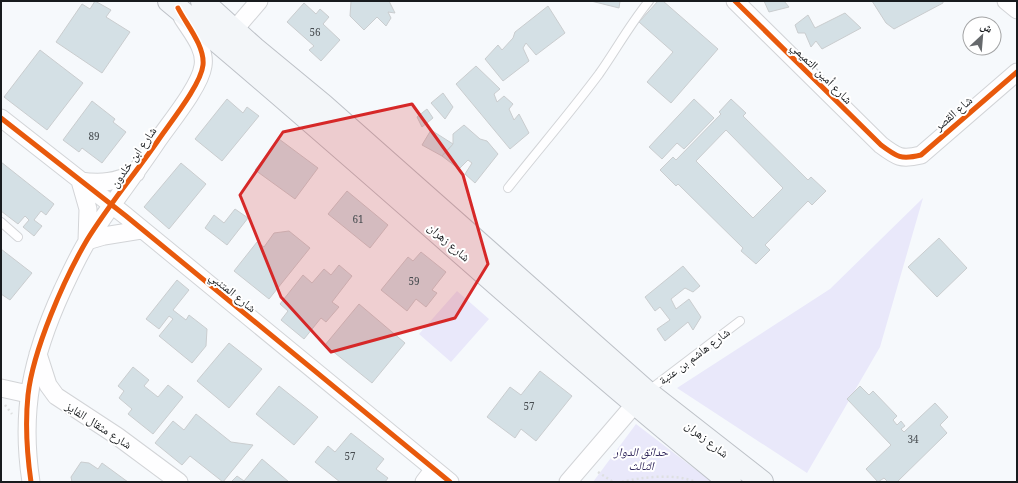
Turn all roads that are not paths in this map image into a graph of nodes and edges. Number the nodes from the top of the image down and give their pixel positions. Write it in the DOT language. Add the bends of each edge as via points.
graph roads {
  1 [pos="202,1"];
  2 [pos="259,1"];
  3 [pos="649,1"];
  4 [pos="735,1"];
  5 [pos="1006,1"];
  6 [pos="174,5"];
  7 [pos="1017,10"];
  8 [pos="234,29"];
  9 [pos="1017,72"];
  10 [pos="1,118"];
  11 [pos="898,157"];
  12 [pos="136,173"];
  13 [pos="80,181"];
  14 [pos="508,188"];
  15 [pos="112,205"];
  16 [pos="1,222"];
  17 [pos="141,230"];
  18 [pos="18,237"];
  19 [pos="87,241"];
  20 [pos="740,321"];
  21 [pos="38,354"];
  22 [pos="1,388"];
  23 [pos="28,394"];
  24 [pos="641,398"];
  25 [pos="429,476"];
  26 [pos="31,482"];
  27 [pos="179,482"];
  28 [pos="450,482"];
  29 [pos="568,482"];
  30 [pos="730,482"];
  31 [pos="762,482"];
  1 -- 8 [label="main road, شارع زهران"];
  2 -- 8 [label="street"];
  3 -- 14 [label="lane" via="610,58"];
  4 -- 11 [label="street, شارع أمين التميمي" via="881,145"];
  5 -- 7 [label="street"];
  6 -- 12 [label="street, شارع ابن خلدون" via="201,49 203,67 197,82"];
  6 -- 24 [label="main road, شارع زهران"];
  8 -- 24 [label="main road, شارع زهران" via="323,105"];
  9 -- 11 [label="street, شاع القصر" via="921,155 910,158"];
  10 -- 13 [label="street, شارع المتنبي"];
  12 -- 13 [label="street" via="102,184"];
  12 -- 15 [label="street, شارع ابن خلدون"];
  13 -- 15 [label="street, شارع المتنبي"];
  13 -- 19 [label="street" via="88,209"];
  15 -- 17 [label="street, شارع المتنبي"];
  15 -- 19 [label="street, شارع ابن خلدون"];
  16 -- 18 [label="lane"];
  17 -- 19 [label="street"];
  17 -- 25 [label="street, شارع المتنبي"];
  19 -- 21 [label="street, شارع ابن خلدون" via="55,307"];
  20 -- 24 [label="lane, شارع هاشم بن عتبة"];
  21 -- 23 [label="street, شارع ابن خلدون"];
  21 -- 27 [label="street, شارع مثقال الفايز" via="48,384 56,396"];
  22 -- 23 [label="street"];
  23 -- 26 [label="street, شارع ابن خلدون" via="26,419"];
  24 -- 29 [label="street, شارع هاشم بن عتبة"];
  24 -- 30 [label="main road, شارع زهران"];
  24 -- 31 [label="main road, شارع زهران"];
  25 -- 28 [label="street, شارع المتنبي"];
}
